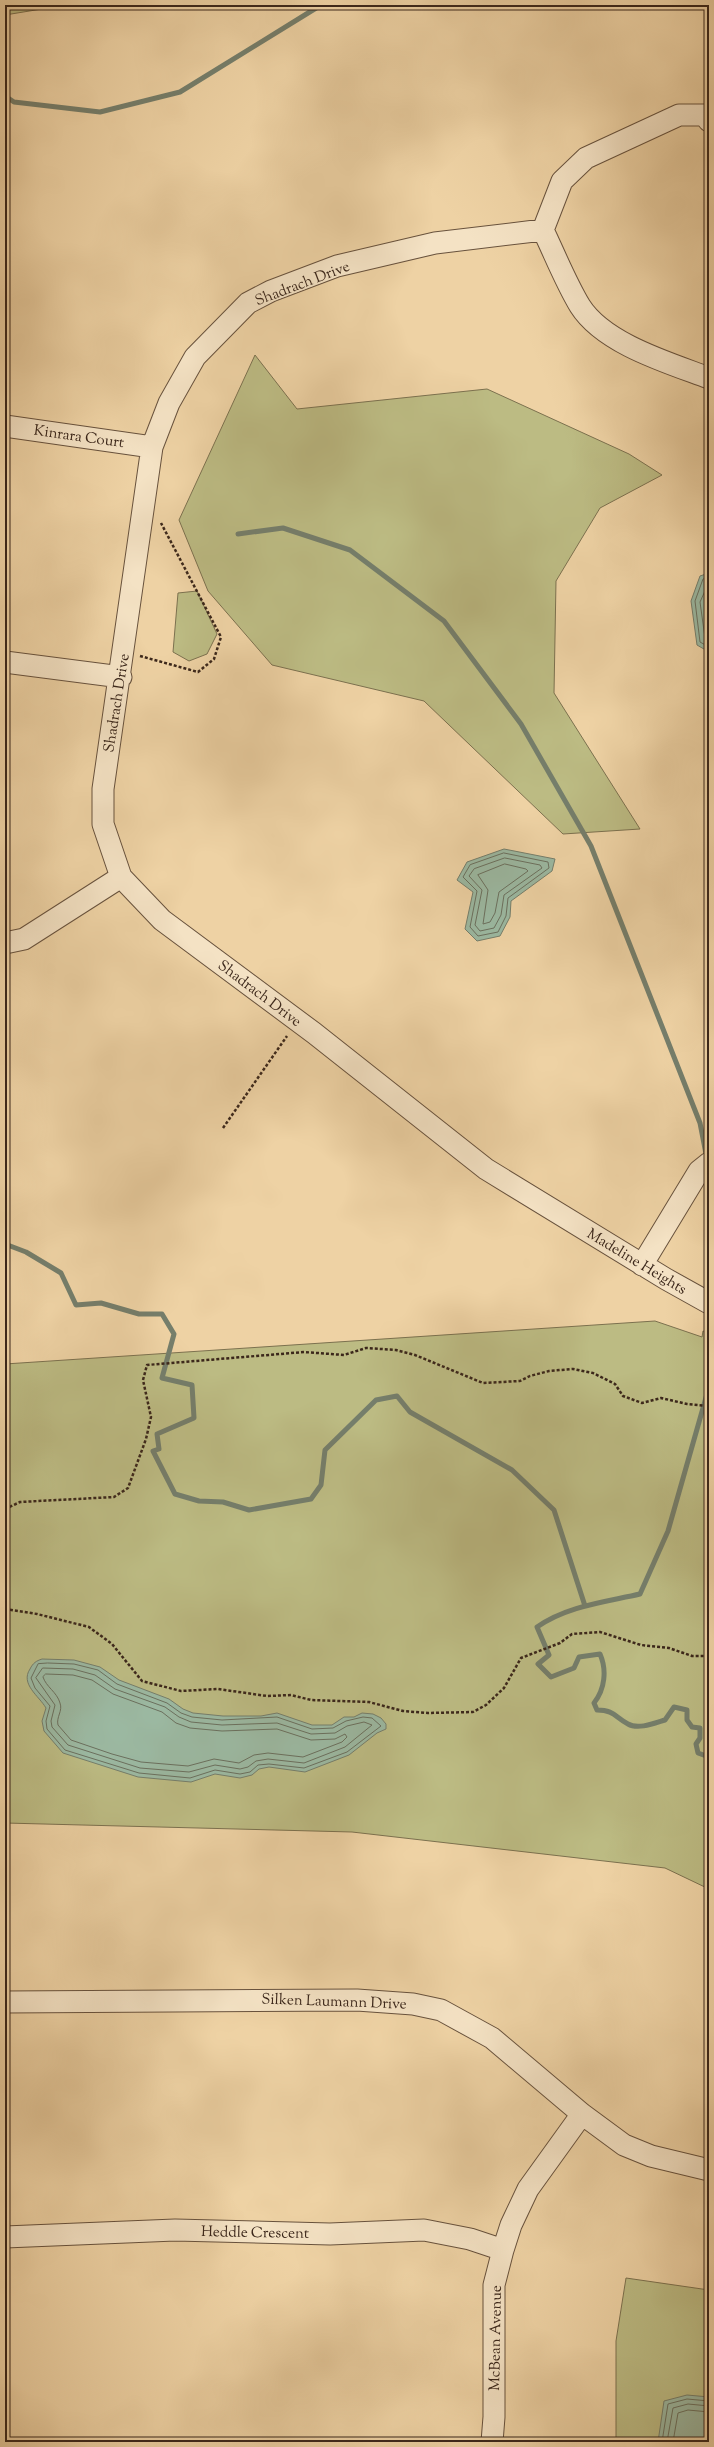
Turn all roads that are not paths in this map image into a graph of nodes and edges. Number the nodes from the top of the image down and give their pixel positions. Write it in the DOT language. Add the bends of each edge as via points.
graph roads {
  1 [pos="709,121"];
  2 [pos="543,230"];
  3 [pos="709,378"];
  4 [pos="5,426"];
  5 [pos="152,447"];
  6 [pos="5,662"];
  7 [pos="121,677"];
  8 [pos="121,877"];
  9 [pos="5,943"];
  10 [pos="709,1163"];
  11 [pos="566,1218"];
  12 [pos="642,1265"];
  13 [pos="709,1303"];
  14 [pos="5,2002"];
  15 [pos="582,2114"];
  16 [pos="709,2170"];
  17 [pos="5,2237"];
  18 [pos="502,2250"];
  19 [pos="492,2442"];
  1 -- 2 [label="street" via="704,115 679,115 586,158 562,181"];
  2 -- 3 [label="street" via="581,307 606,332 638,351"];
  2 -- 5 [label="street, Shadrach Drive" via="435,243 337,266 271,291 248,303 195,357 169,403"];
  4 -- 5 [label="street, Kinrara Court"];
  5 -- 7 [label="street, Shadrach Drive"];
  6 -- 7 [label="street"];
  7 -- 8 [label="street, Shadrach Drive" via="103,789 103,824"];
  8 -- 9 [label="street" via="24,939"];
  8 -- 11 [label="street, Shadrach Drive" via="162,920 297,1020 486,1168"];
  10 -- 12 [label="street" via="699,1171"];
  11 -- 12 [label="street, Madeline Heights"];
  12 -- 13 [label="street, Madeline Heights"];
  14 -- 15 [label="street, Silken Laumann Drive" via="245,1998 413,2004 441,2010 492,2038"];
  15 -- 16 [label="street, Silken Laumann Drive" via="624,2145 652,2156"];
  15 -- 18 [label="street, McBean Avenue" via="528,2189 510,2225"];
  17 -- 18 [label="street, Heddle Crescent" via="175,2230 330,2234 424,2230 470,2239"];
  18 -- 19 [label="street, McBean Avenue" via="494,2285"];
}
